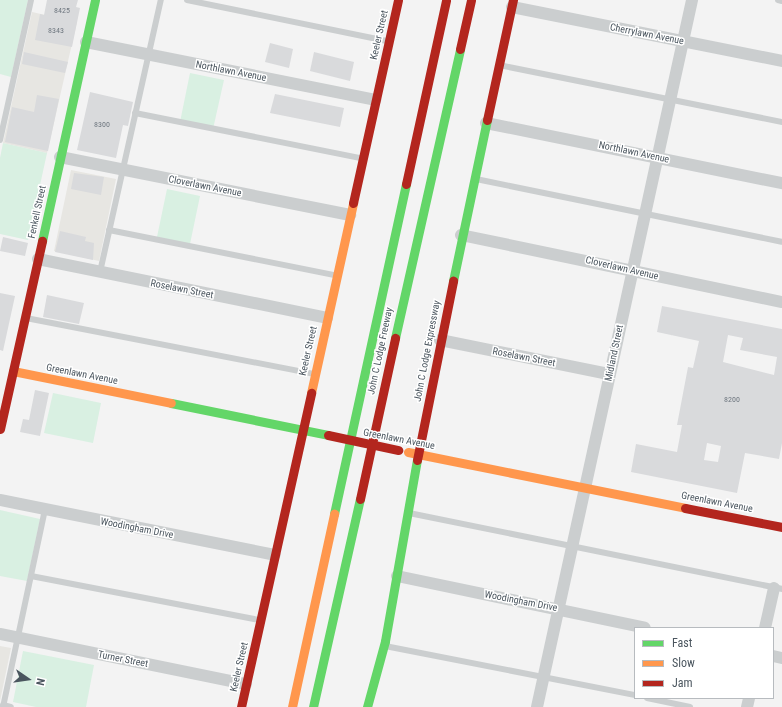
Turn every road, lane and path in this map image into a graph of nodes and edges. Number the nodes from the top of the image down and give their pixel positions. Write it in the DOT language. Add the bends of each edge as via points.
graph roads {
  1 [pos="31,0"];
  2 [pos="95,0"];
  3 [pos="161,0"];
  4 [pos="187,0"];
  5 [pos="398,0"];
  6 [pos="446,0"];
  7 [pos="471,0"];
  8 [pos="692,0"];
  9 [pos="778,0"];
  10 [pos="782,1"];
  11 [pos="513,3"];
  12 [pos="389,41"];
  13 [pos="683,41"];
  14 [pos="86,42"];
  15 [pos="148,54"];
  16 [pos="782,61"];
  17 [pos="499,65"];
  18 [pos="670,99"];
  19 [pos="376,100"];
  20 [pos="135,113"];
  21 [pos="486,122"];
  22 [pos="782,122"];
  23 [pos="0,140"];
  24 [pos="657,156"];
  25 [pos="60,157"];
  26 [pos="362,159"];
  27 [pos="122,170"];
  28 [pos="474,179"];
  29 [pos="782,183"];
  30 [pos="645,214"];
  31 [pos="350,215"];
  32 [pos="109,230"];
  33 [pos="461,235"];
  34 [pos="782,242"];
  35 [pos="38,259"];
  36 [pos="632,271"];
  37 [pos="100,272"];
  38 [pos="337,275"];
  39 [pos="782,302"];
  40 [pos="25,317"];
  41 [pos="327,318"];
  42 [pos="440,340"];
  43 [pos="13,371"];
  44 [pos="609,374"];
  45 [pos="314,375"];
  46 [pos="0,429"];
  47 [pos="302,430"];
  48 [pos="418,454"];
  49 [pos="584,487"];
  50 [pos="0,500"];
  51 [pos="45,510"];
  52 [pos="407,513"];
  53 [pos="782,526"];
  54 [pos="572,546"];
  55 [pos="275,556"];
  56 [pos="31,576"];
  57 [pos="397,576"];
  58 [pos="778,588"];
  59 [pos="558,608"];
  60 [pos="260,621"];
  61 [pos="641,627"];
  62 [pos="765,627"];
  63 [pos="0,634"];
  64 [pos="18,638"];
  65 [pos="384,646"];
  66 [pos="543,676"];
  67 [pos="246,684"];
  68 [pos="634,695"];
  69 [pos="652,699"];
  70 [pos="3,706"];
  71 [pos="369,706"];
  72 [pos="11,707"];
  73 [pos="241,707"];
  74 [pos="292,707"];
  75 [pos="313,707"];
  76 [pos="537,707"];
  77 [pos="690,707"];
  1 -- 23 [label="lane"];
  2 -- 14 [label="main road, Fenkell Street"];
  3 -- 15 [label="lane"];
  4 -- 12 [label="lane"];
  5 -- 12 [label="main road, Keeler Street"];
  6 -- 74 [label="main road, John C Lodge Freeway"];
  7 -- 75 [label="main road, John C Lodge Freeway"];
  8 -- 13 [label="street, Midland Street"];
  9 -- 10 [label="lane"];
  11 -- 13 [label="street, Cherrylawn Avenue"];
  11 -- 17 [label="main road, John C Lodge Expressway"];
  12 -- 19 [label="main road, Keeler Street"];
  13 -- 16 [label="street, Cherrylawn Avenue"];
  13 -- 18 [label="street, Midland Street"];
  14 -- 15 [label="street, Northlawn Avenue"];
  14 -- 25 [label="main road, Fenkell Street"];
  15 -- 19 [label="street, Northlawn Avenue"];
  15 -- 20 [label="lane"];
  17 -- 18 [label="lane"];
  17 -- 21 [label="main road, John C Lodge Expressway"];
  18 -- 22 [label="lane"];
  18 -- 24 [label="street, Midland Street"];
  19 -- 26 [label="main road, Keeler Street"];
  20 -- 26 [label="lane"];
  20 -- 27 [label="lane"];
  21 -- 24 [label="street, Northlawn Avenue"];
  21 -- 28 [label="main road, John C Lodge Expressway"];
  24 -- 29 [label="street, Northlawn Avenue"];
  24 -- 30 [label="street, Midland Street"];
  25 -- 27 [label="street, Cloverlawn Avenue"];
  25 -- 35 [label="main road, Fenkell Street"];
  26 -- 31 [label="main road, Keeler Street"];
  27 -- 31 [label="street, Cloverlawn Avenue"];
  27 -- 32 [label="lane"];
  28 -- 30 [label="lane"];
  28 -- 33 [label="main road, John C Lodge Expressway"];
  30 -- 34 [label="lane"];
  30 -- 36 [label="street, Midland Street"];
  31 -- 38 [label="main road, Keeler Street"];
  32 -- 37 [label="lane"];
  32 -- 38 [label="lane"];
  33 -- 36 [label="street, Cloverlawn Avenue"];
  33 -- 42 [label="main road, John C Lodge Expressway"];
  35 -- 37 [label="street, Roselawn Street"];
  35 -- 40 [label="main road, Fenkell Street"];
  36 -- 39 [label="street, Cloverlawn Avenue"];
  36 -- 44 [label="street, Midland Street"];
  37 -- 41 [label="street, Roselawn Street"];
  38 -- 41 [label="main road, Keeler Street"];
  40 -- 43 [label="main road, Fenkell Street"];
  40 -- 45 [label="lane"];
  41 -- 45 [label="main road, Keeler Street"];
  42 -- 44 [label="street, Roselawn Street"];
  42 -- 48 [label="main road, John C Lodge Expressway"];
  43 -- 46 [label="main road, Fenkell Street"];
  43 -- 47 [label="main road, Greenlawn Avenue"];
  44 -- 49 [label="street, Midland Street"];
  45 -- 47 [label="main road, Keeler Street"];
  47 -- 48 [label="main road, Greenlawn Avenue, bridge"];
  47 -- 55 [label="main road, Keeler Street"];
  48 -- 49 [label="main road, Greenlawn Avenue"];
  48 -- 52 [label="main road, John C Lodge Expressway"];
  49 -- 53 [label="main road, Greenlawn Avenue"];
  49 -- 54 [label="street, Midland Street"];
  50 -- 51 [label="street, Woodingham Drive"];
  51 -- 55 [label="street, Woodingham Drive"];
  51 -- 56 [label="lane"];
  52 -- 54 [label="lane"];
  52 -- 57 [label="main road, John C Lodge Expressway"];
  54 -- 58 [label="lane"];
  54 -- 59 [label="street, Midland Street"];
  55 -- 60 [label="main road, Keeler Street"];
  56 -- 60 [label="lane"];
  56 -- 64 [label="lane"];
  57 -- 59 [label="street, Woodingham Drive"];
  57 -- 65 [label="main road, John C Lodge Expressway"];
  58 -- 62 [label="street"];
  59 -- 61 [label="street, Woodingham Drive"];
  59 -- 66 [label="street, Midland Street"];
  60 -- 67 [label="main road, Keeler Street"];
  63 -- 64 [label="street, Turner Street"];
  64 -- 67 [label="street, Turner Street"];
  64 -- 70 [label="lane"];
  65 -- 66 [label="lane"];
  65 -- 71 [label="main road, John C Lodge Expressway"];
  66 -- 68 [label="lane"];
  66 -- 76 [label="street, Midland Street"];
  67 -- 73 [label="main road, Keeler Street"];
  69 -- 77 [label="lane"];
  70 -- 72 [label="lane"];
}
